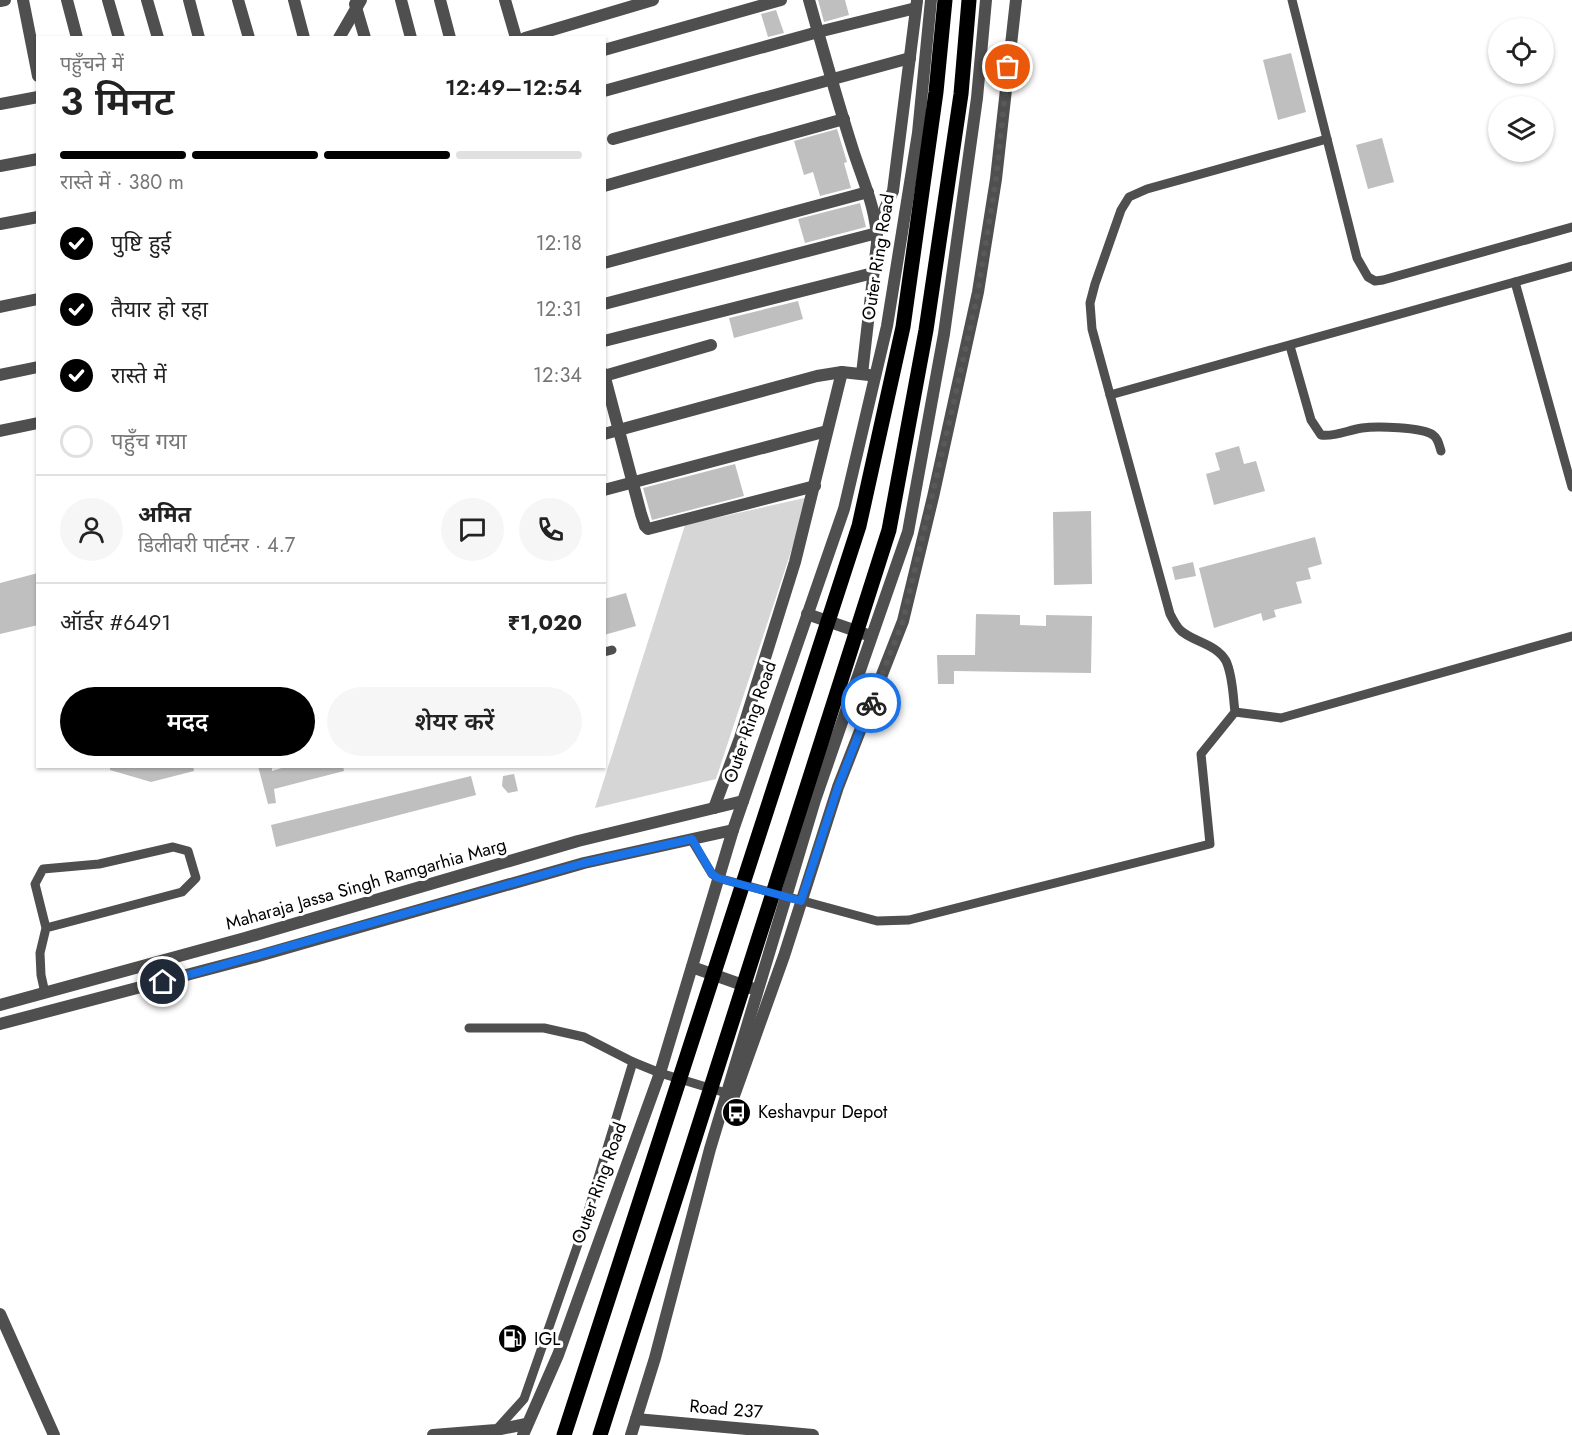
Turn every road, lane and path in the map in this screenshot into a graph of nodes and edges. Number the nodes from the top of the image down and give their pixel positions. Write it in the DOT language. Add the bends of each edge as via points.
graph roads {
  1 [pos="5,0"];
  2 [pos="23,0"];
  3 [pos="67,0"];
  4 [pos="108,0"];
  5 [pos="147,0"];
  6 [pos="189,0"];
  7 [pos="238,0"];
  8 [pos="294,0"];
  9 [pos="400,0"];
  10 [pos="440,0"];
  11 [pos="653,0"];
  12 [pos="781,0"];
  13 [pos="809,0"];
  14 [pos="931,0"];
  15 [pos="945,0"];
  16 [pos="969,0"];
  17 [pos="986,0"];
  18 [pos="1016,0"];
  19 [pos="1292,0"];
  20 [pos="0,1"];
  21 [pos="508,1"];
  22 [pos="357,3"];
  23 [pos="916,4"];
  24 [pos="818,32"];
  25 [pos="76,36"];
  26 [pos="117,36"];
  27 [pos="157,36"];
  28 [pos="198,36"];
  29 [pos="248,36"];
  30 [pos="303,36"];
  31 [pos="340,36"];
  32 [pos="365,36"];
  33 [pos="410,36"];
  34 [pos="449,36"];
  35 [pos="516,36"];
  36 [pos="532,36"];
  37 [pos="606,49"];
  38 [pos="910,58"];
  39 [pos="36,66"];
  40 [pos="831,78"];
  41 [pos="606,90"];
  42 [pos="36,97"];
  43 [pos="0,104"];
  44 [pos="843,119"];
  45 [pos="613,138"];
  46 [pos="1327,139"];
  47 [pos="36,159"];
  48 [pos="0,166"];
  49 [pos="606,185"];
  50 [pos="868,192"];
  51 [pos="36,217"];
  52 [pos="0,224"];
  53 [pos="1572,227"];
  54 [pos="877,230"];
  55 [pos="606,262"];
  56 [pos="1572,266"];
  57 [pos="873,273"];
  58 [pos="1515,282"];
  59 [pos="36,299"];
  60 [pos="606,303"];
  61 [pos="0,307"];
  62 [pos="606,340"];
  63 [pos="711,345"];
  64 [pos="1290,346"];
  65 [pos="36,367"];
  66 [pos="842,372"];
  67 [pos="862,374"];
  68 [pos="0,375"];
  69 [pos="606,376"];
  70 [pos="876,376"];
  71 [pos="606,380"];
  72 [pos="1110,395"];
  73 [pos="36,423"];
  74 [pos="619,430"];
  75 [pos="0,431"];
  76 [pos="827,431"];
  77 [pos="606,433"];
  78 [pos="1441,451"];
  79 [pos="633,482"];
  80 [pos="815,486"];
  81 [pos="1572,488"];
  82 [pos="606,489"];
  83 [pos="807,614"];
  84 [pos="1572,636"];
  85 [pos="872,637"];
  86 [pos="1235,712"];
  87 [pos="743,801"];
  88 [pos="714,808"];
  89 [pos="733,830"];
  90 [pos="692,839"];
  91 [pos="578,841"];
  92 [pos="584,863"];
  93 [pos="718,878"];
  94 [pos="786,897"];
  95 [pos="801,901"];
  96 [pos="46,928"];
  97 [pos="245,938"];
  98 [pos="251,958"];
  99 [pos="692,967"];
  100 [pos="758,991"];
  101 [pos="45,993"];
  102 [pos="25,998"];
  103 [pos="0,1005"];
  104 [pos="30,1017"];
  105 [pos="0,1024"];
  106 [pos="469,1028"];
  107 [pos="633,1062"];
  108 [pos="660,1073"];
  109 [pos="726,1093"];
  110 [pos="710,1149"];
  111 [pos="0,1314"];
  112 [pos="636,1419"];
  113 [pos="496,1430"];
  114 [pos="525,1430"];
  115 [pos="54,1435"];
  116 [pos="433,1435"];
  117 [pos="564,1435"];
  118 [pos="600,1435"];
  119 [pos="631,1435"];
  120 [pos="813,1435"];
  1 -- 20 [label="street"];
  2 -- 39 [label="street"];
  3 -- 25 [label="street"];
  4 -- 26 [label="street"];
  5 -- 27 [label="street"];
  6 -- 28 [label="street"];
  7 -- 29 [label="street"];
  8 -- 30 [label="street"];
  9 -- 33 [label="street"];
  10 -- 34 [label="street"];
  11 -- 36 [label="street"];
  12 -- 37 [label="street"];
  13 -- 24 [label="street"];
  14 -- 70 [label="street, Outer Ring Road" via="918,133"];
  15 -- 117 [label="main road, Outer Ring Road" via="903,327 859,526"];
  16 -- 118 [label="main road" via="961,94 926,330 889,530"];
  17 -- 85 [label="street" via="977,98 944,334 908,532"];
  18 -- 95 [label="street" via="996,179 978,292 933,497 903,621 838,787"];
  19 -- 46 [label="lane"];
  21 -- 35 [label="street"];
  22 -- 31 [label="street"];
  22 -- 32 [label="street"];
  23 -- 24 [label="street"];
  23 -- 38 [label="street"];
  24 -- 40 [label="street"];
  24 -- 41 [label="street"];
  38 -- 40 [label="street"];
  38 -- 54 [label="street" via="893,191"];
  40 -- 44 [label="street"];
  40 -- 45 [label="street"];
  42 -- 43 [label="street"];
  44 -- 49 [label="street"];
  44 -- 50 [label="street"];
  46 -- 53 [label="lane" via="1357,258 1363,271 1375,281"];
  46 -- 72 [label="lane" via="1129,197 1121,210 1090,303 1092,329"];
  47 -- 48 [label="street"];
  50 -- 54 [label="street"];
  50 -- 55 [label="street"];
  51 -- 52 [label="street"];
  54 -- 57 [label="street"];
  54 -- 60 [label="street"];
  56 -- 58 [label="lane"];
  57 -- 62 [label="street"];
  57 -- 67 [label="street"];
  58 -- 64 [label="lane"];
  58 -- 81 [label="lane"];
  59 -- 61 [label="street"];
  63 -- 69 [label="street"];
  64 -- 72 [label="lane"];
  64 -- 78 [label="lane" via="1311,420 1321,435 1380,427 1424,431 1437,439"];
  65 -- 68 [label="street"];
  66 -- 67 [label="street"];
  66 -- 74 [label="street"];
  66 -- 76 [label="street"];
  67 -- 70 [label="street"];
  70 -- 83 [label="street, Outer Ring Road" via="844,509"];
  71 -- 74 [label="street"];
  72 -- 86 [label="lane" via="1170,614 1185,634 1215,649 1227,663"];
  73 -- 75 [label="street"];
  74 -- 77 [label="street"];
  74 -- 79 [label="street"];
  76 -- 79 [label="street"];
  76 -- 80 [label="street"];
  79 -- 80 [label="street" via="648,529"];
  79 -- 82 [label="street"];
  80 -- 88 [label="street" via="770,645"];
  83 -- 85 [label="street"];
  83 -- 87 [label="street, Outer Ring Road"];
  84 -- 86 [label="lane" via="1281,718"];
  85 -- 94 [label="street"];
  86 -- 95 [label="lane" via="1201,754 1210,844 909,920 878,921"];
  87 -- 88 [label="street, Maharaja Jassa Singh Ramgarhia Marg"];
  87 -- 89 [label="street, Outer Ring Road"];
  88 -- 91 [label="street, Maharaja Jassa Singh Ramgarhia Marg"];
  89 -- 90 [label="street"];
  89 -- 93 [label="street, Outer Ring Road"];
  90 -- 92 [label="street"];
  90 -- 93 [label="lane"];
  91 -- 92 [label="street"];
  91 -- 97 [label="street, Maharaja Jassa Singh Ramgarhia Marg"];
  92 -- 98 [label="street"];
  93 -- 94 [label="lane"];
  93 -- 99 [label="street, Outer Ring Road"];
  94 -- 95 [label="lane"];
  94 -- 100 [label="street"];
  95 -- 110 [label="street" via="721,1134"];
  96 -- 96 [label="lane" via="35,884 43,869 99,864 173,847 188,851 196,878 182,892"];
  96 -- 101 [label="lane" via="40,953"];
  97 -- 98 [label="street"];
  97 -- 101 [label="street, Maharaja Jassa Singh Ramgarhia Marg"];
  98 -- 104 [label="street"];
  99 -- 100 [label="street"];
  99 -- 108 [label="street, Outer Ring Road"];
  100 -- 109 [label="street"];
  101 -- 102 [label="street, Maharaja Jassa Singh Ramgarhia Marg"];
  102 -- 103 [label="street, Maharaja Jassa Singh Ramgarhia Marg"];
  102 -- 104 [label="street"];
  104 -- 105 [label="street"];
  106 -- 107 [label="lane" via="544,1028 584,1037"];
  107 -- 108 [label="lane"];
  107 -- 113 [label="lane" via="579,1241 528,1390"];
  108 -- 109 [label="lane"];
  108 -- 114 [label="street, Outer Ring Road" via="558,1355"];
  109 -- 110 [label="street"];
  110 -- 112 [label="street"];
  111 -- 115 [label="street"];
  112 -- 119 [label="street"];
  112 -- 120 [label="street, Road 237"];
  113 -- 114 [label="street"];
  113 -- 116 [label="street"];
}
